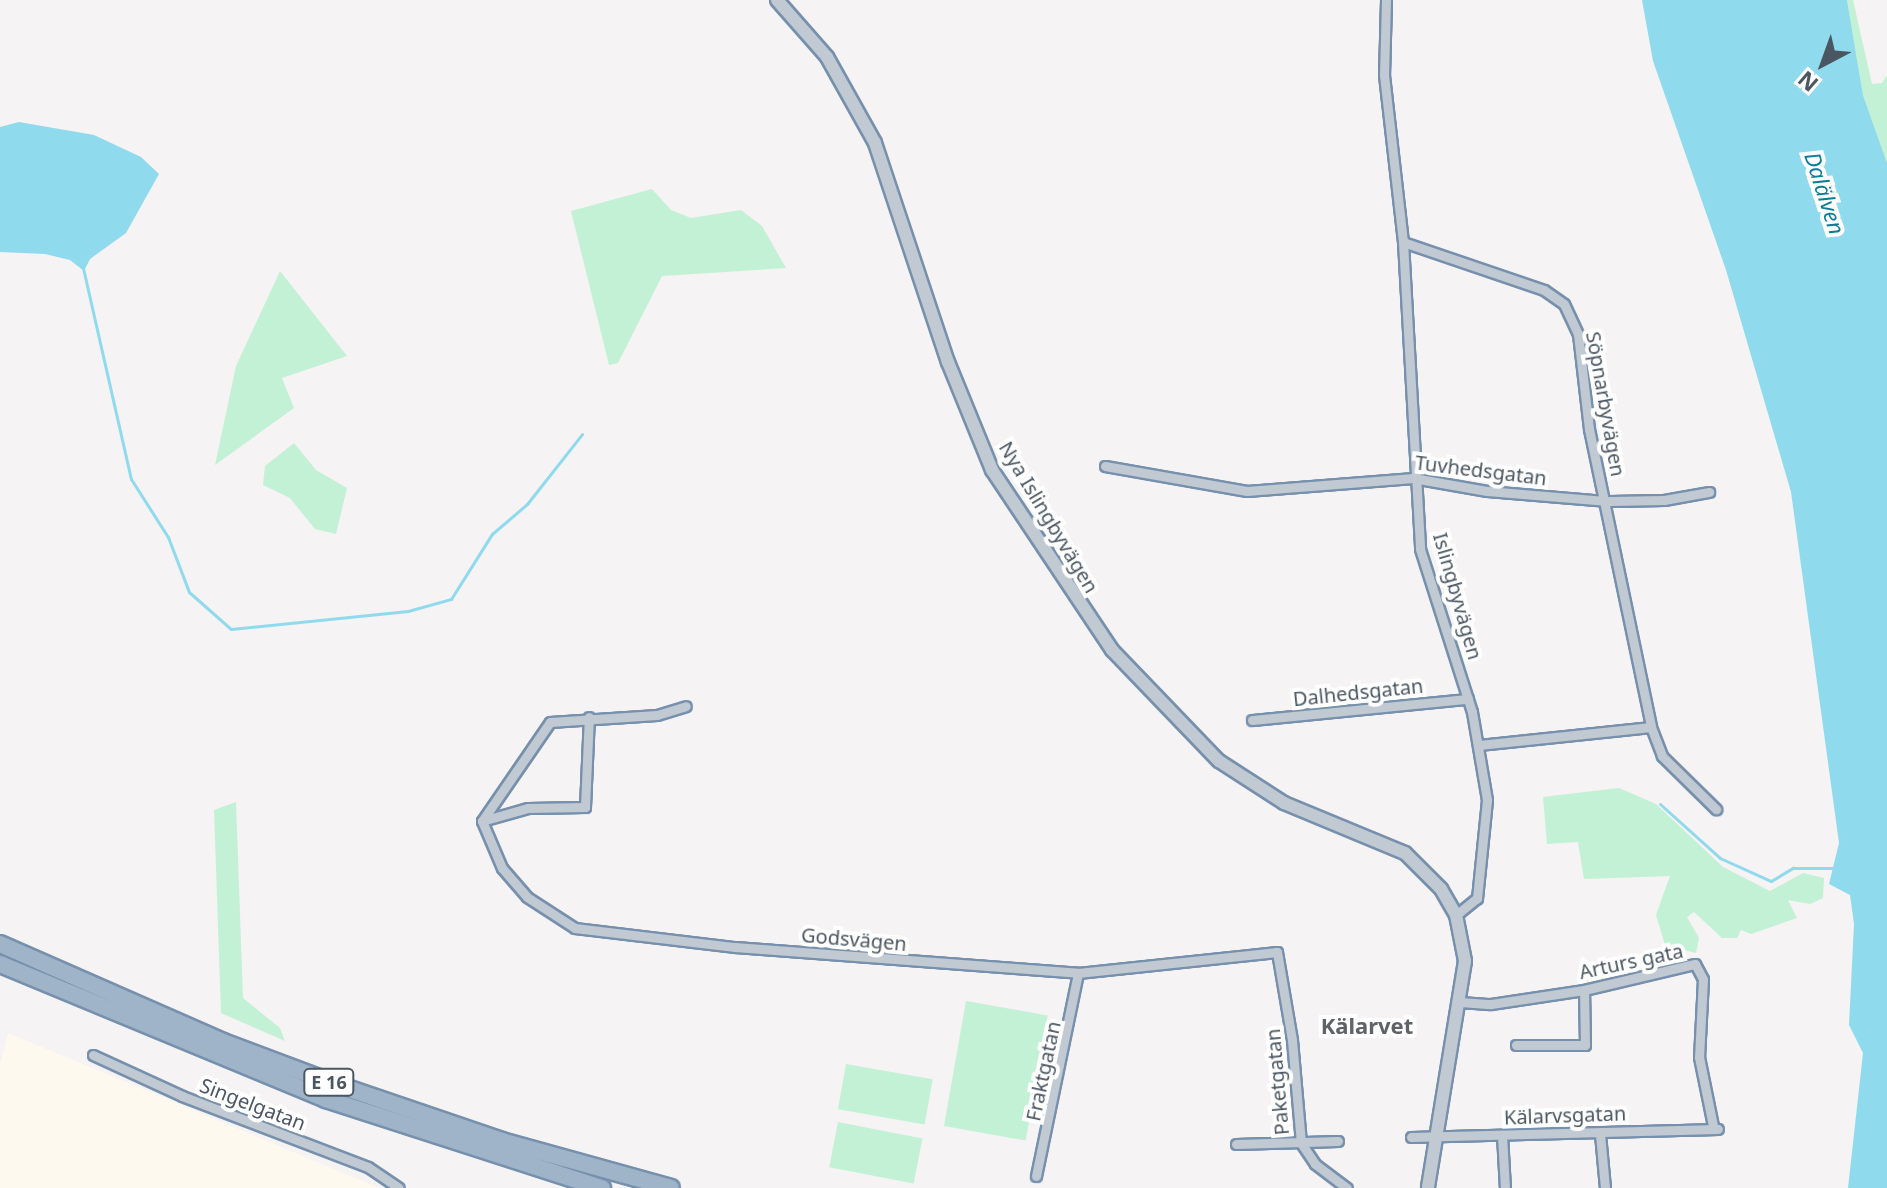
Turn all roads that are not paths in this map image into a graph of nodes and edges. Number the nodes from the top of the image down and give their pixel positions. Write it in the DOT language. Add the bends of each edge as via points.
graph roads {
  1 [pos="777,0"];
  2 [pos="1386,0"];
  3 [pos="1403,242"];
  4 [pos="1105,466"];
  5 [pos="1413,478"];
  6 [pos="1709,492"];
  7 [pos="1605,501"];
  8 [pos="1468,699"];
  9 [pos="686,706"];
  10 [pos="589,717"];
  11 [pos="1252,720"];
  12 [pos="1651,727"];
  13 [pos="1479,745"];
  14 [pos="1716,809"];
  15 [pos="482,821"];
  16 [pos="1456,915"];
  17 [pos="0,944"];
  18 [pos="1277,952"];
  19 [pos="0,964"];
  20 [pos="1078,973"];
  21 [pos="1584,990"];
  22 [pos="1460,1002"];
  23 [pos="1516,1045"];
  24 [pos="93,1055"];
  25 [pos="1716,1128"];
  26 [pos="1600,1134"];
  27 [pos="1502,1135"];
  28 [pos="1411,1137"];
  29 [pos="1438,1137"];
  30 [pos="1338,1141"];
  31 [pos="1301,1143"];
  32 [pos="1236,1144"];
  33 [pos="1036,1176"];
  34 [pos="399,1188"];
  35 [pos="602,1188"];
  36 [pos="671,1188"];
  37 [pos="1347,1188"];
  38 [pos="1428,1188"];
  39 [pos="1505,1188"];
  40 [pos="1605,1188"];
  1 -- 16 [label="street, Nya Islingbyvägen" via="827,57 875,143 948,362 992,470 1112,650 1219,761 1284,803 1405,853 1441,889"];
  2 -- 3 [label="street, Islingbyvägen" via="1384,75"];
  3 -- 5 [label="street, Islingbyvägen"];
  3 -- 7 [label="street, Söpnarbyvägen" via="1544,290 1564,304 1578,334 1589,429"];
  4 -- 5 [label="street, Tuvhedsgatan" via="1247,491"];
  5 -- 7 [label="street, Tuvhedsgatan" via="1487,491"];
  5 -- 8 [label="street, Islingbyvägen" via="1420,549"];
  6 -- 7 [label="street, Tuvhedsgatan" via="1664,500"];
  7 -- 12 [label="street, Söpnarbyvägen"];
  8 -- 11 [label="street, Dalhedsgatan"];
  8 -- 13 [label="street, Islingbyvägen"];
  9 -- 10 [label="street" via="657,715"];
  10 -- 15 [label="street" via="559,718 542,727"];
  10 -- 15 [label="street" via="585,807 528,808"];
  12 -- 13 [label="street"];
  12 -- 14 [label="street, Söpnarbyvägen" via="1662,756"];
  13 -- 16 [label="street, Islingbyvägen" via="1487,800 1477,898"];
  15 -- 20 [label="street, Godsvägen" via="502,868 527,897 575,928 735,947"];
  16 -- 22 [label="street" via="1465,961"];
  17 -- 36 [label="highway, E 16" via="197,1031 332,1083 502,1141"];
  18 -- 20 [label="street, Godsvägen"];
  18 -- 31 [label="street, Paketgatan"];
  19 -- 35 [label="highway, E 16" via="326,1099"];
  20 -- 33 [label="street, Fraktgatan"];
  21 -- 22 [label="street, Arturs gata" via="1491,1004"];
  21 -- 23 [label="street" via="1585,1045"];
  21 -- 25 [label="street, Arturs gata" via="1695,964 1703,979 1699,1057"];
  22 -- 29 [label="street"];
  24 -- 34 [label="street, Singelgatan" via="182,1096 368,1167"];
  25 -- 26 [label="street, Kälarvsgatan"];
  26 -- 27 [label="street, Kälarvsgatan"];
  26 -- 40 [label="street"];
  27 -- 29 [label="street, Kälarvsgatan"];
  27 -- 39 [label="street"];
  28 -- 29 [label="street, Kälarvsgatan"];
  29 -- 38 [label="street"];
  30 -- 31 [label="street"];
  31 -- 32 [label="street"];
  31 -- 37 [label="street, Paketgatan" via="1315,1164"];
}
